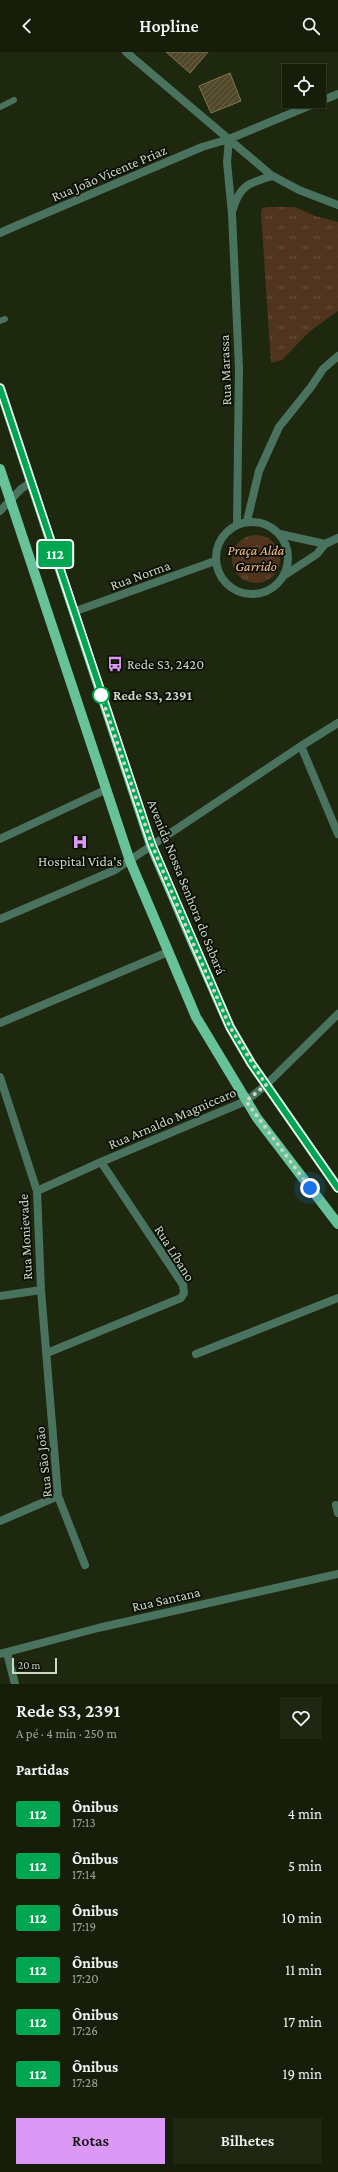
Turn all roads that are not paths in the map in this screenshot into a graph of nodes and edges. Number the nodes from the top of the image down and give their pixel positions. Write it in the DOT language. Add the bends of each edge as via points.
graph roads {
  1 [pos="126,52"];
  2 [pos="338,94"];
  3 [pos="14,100"];
  4 [pos="0,107"];
  5 [pos="229,140"];
  6 [pos="272,176"];
  7 [pos="338,205"];
  8 [pos="232,214"];
  9 [pos="0,233"];
  10 [pos="338,356"];
  11 [pos="0,388"];
  12 [pos="0,469"];
  13 [pos="32,482"];
  14 [pos="10,499"];
  15 [pos="0,510"];
  16 [pos="247,521"];
  17 [pos="237,524"];
  18 [pos="280,534"];
  19 [pos="338,538"];
  20 [pos="325,544"];
  21 [pos="215,560"];
  22 [pos="285,575"];
  23 [pos="73,612"];
  24 [pos="338,723"];
  25 [pos="301,746"];
  26 [pos="105,790"];
  27 [pos="338,834"];
  28 [pos="0,838"];
  29 [pos="152,845"];
  30 [pos="130,861"];
  31 [pos="0,919"];
  32 [pos="168,952"];
  33 [pos="338,1014"];
  34 [pos="0,1023"];
  35 [pos="0,1077"];
  36 [pos="266,1085"];
  37 [pos="246,1101"];
  38 [pos="101,1162"];
  39 [pos="336,1183"];
  40 [pos="37,1191"];
  41 [pos="338,1224"];
  42 [pos="41,1290"];
  43 [pos="0,1296"];
  44 [pos="338,1298"];
  45 [pos="47,1353"];
  46 [pos="196,1354"];
  47 [pos="58,1496"];
  48 [pos="0,1521"];
  49 [pos="85,1565"];
  50 [pos="338,1574"];
  51 [pos="4,1653"];
  52 [pos="15,1684"];
  1 -- 5 [label="street"];
  2 -- 5 [label="street, Rua João Vicente Priaz"];
  3 -- 4 [label="lane"];
  5 -- 6 [label="street"];
  5 -- 8 [label="street, Rua Marassa" via="227,162"];
  5 -- 9 [label="street, Rua João Vicente Priaz" via="202,147"];
  6 -- 7 [label="street"];
  6 -- 8 [label="street, Rua Marassa" via="254,181 241,189"];
  8 -- 17 [label="street, Rua Marassa" via="239,368"];
  10 -- 16 [label="street" via="323,368 278,427 260,471"];
  11 -- 13 [label="main road, Avenida Nossa Senhora do Sabará"];
  12 -- 14 [label="main road"];
  13 -- 14 [label="street"];
  13 -- 23 [label="main road, Avenida Nossa Senhora do Sabará"];
  14 -- 15 [label="street"];
  14 -- 26 [label="main road"];
  16 -- 17 [label="street"];
  16 -- 18 [label="street" via="265,524"];
  17 -- 21 [label="street" via="222,537 217,546"];
  18 -- 20 [label="street"];
  18 -- 22 [label="street" via="285,541 288,554"];
  19 -- 20 [label="street"];
  20 -- 22 [label="street" via="317,554"];
  21 -- 22 [label="street" via="221,577 229,586 252,595 264,593 275,587"];
  21 -- 23 [label="street, Rua Norma"];
  23 -- 29 [label="main road, Avenida Nossa Senhora do Sabará"];
  24 -- 25 [label="street"];
  25 -- 27 [label="street"];
  25 -- 29 [label="street"];
  26 -- 28 [label="street"];
  26 -- 30 [label="main road"];
  29 -- 30 [label="street"];
  29 -- 36 [label="main road, Avenida Nossa Senhora do Sabará" via="230,1027"];
  30 -- 31 [label="street" via="115,870"];
  30 -- 32 [label="main road"];
  32 -- 34 [label="street"];
  32 -- 37 [label="main road" via="196,1017"];
  33 -- 36 [label="street, Rua Arnaldo Magniccaro"];
  35 -- 40 [label="street, Rua Monievade"];
  36 -- 37 [label="street, Rua Arnaldo Magniccaro"];
  36 -- 39 [label="main road, Avenida Nossa Senhora do Sabará"];
  37 -- 38 [label="street, Rua Arnaldo Magniccaro"];
  37 -- 41 [label="main road"];
  38 -- 40 [label="street, Rua Arnaldo Magniccaro"];
  38 -- 45 [label="street, Rua Líbano" via="183,1285 184,1293 181,1298"];
  40 -- 42 [label="street, Rua Monievade"];
  42 -- 43 [label="street"];
  42 -- 45 [label="street, Rua Monievade"];
  44 -- 46 [label="street"];
  45 -- 47 [label="street, Rua São João"];
  47 -- 48 [label="street"];
  47 -- 49 [label="street, Rua São João"];
  50 -- 51 [label="street, Rua Santana" via="98,1628"];
  51 -- 52 [label="street"];
}
